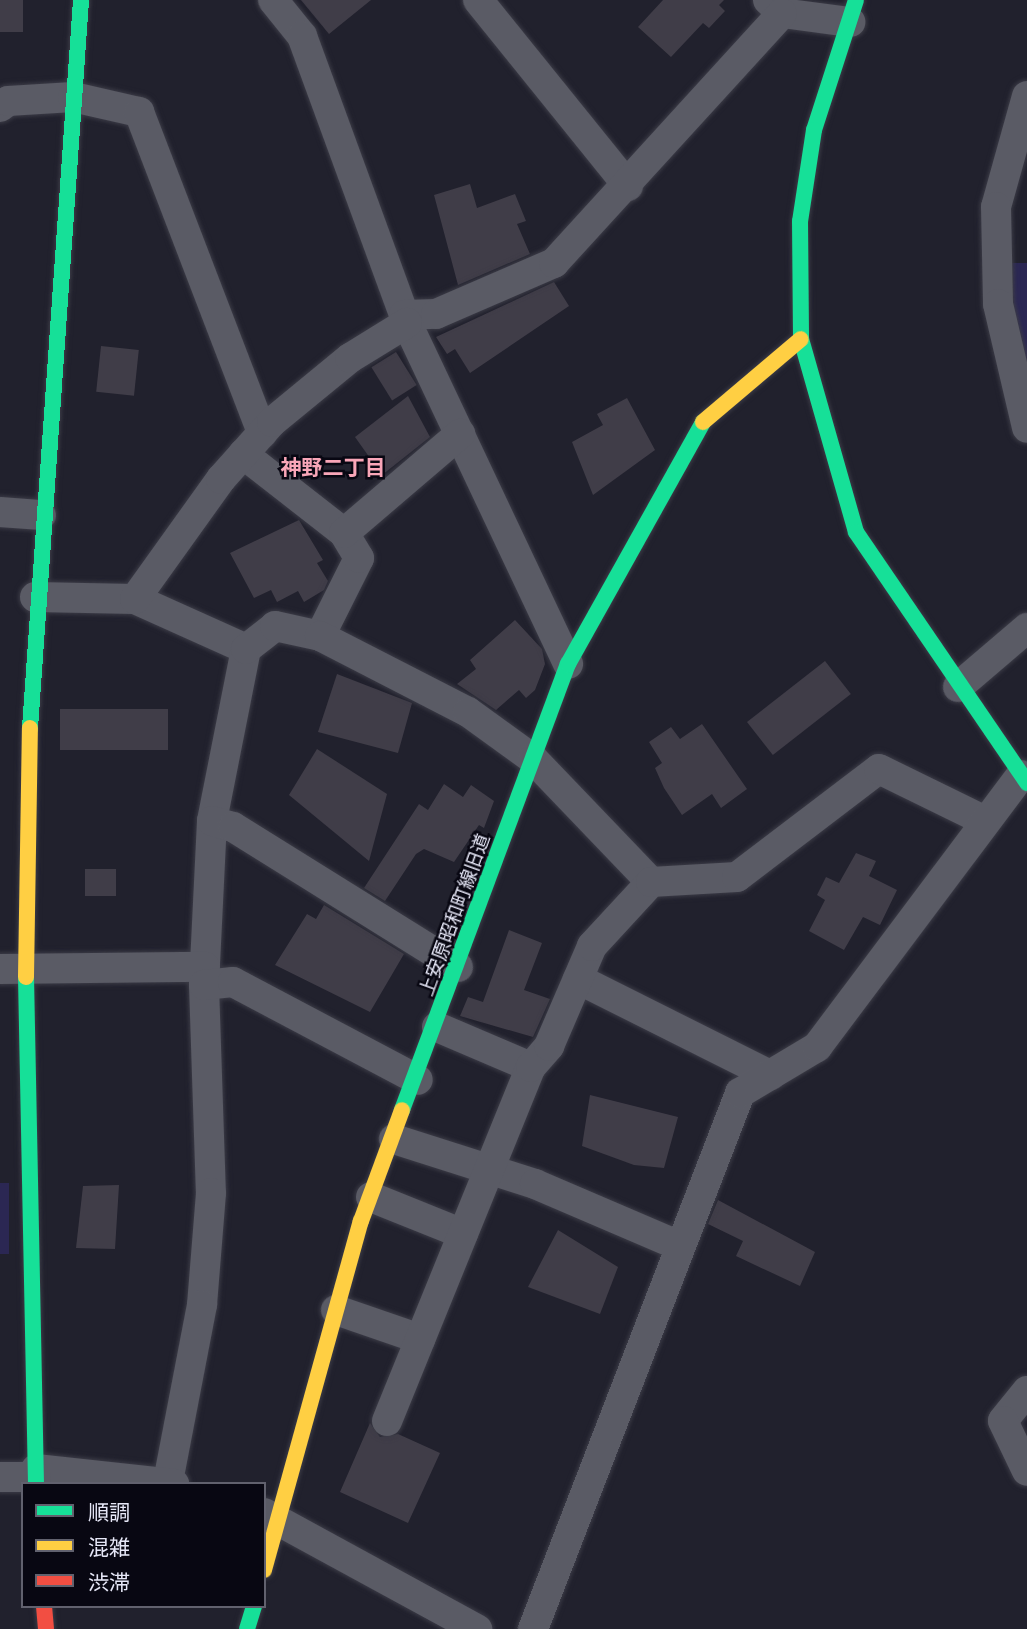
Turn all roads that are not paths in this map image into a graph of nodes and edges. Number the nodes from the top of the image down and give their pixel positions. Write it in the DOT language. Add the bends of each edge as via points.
graph roads {
  1 [pos="81,0"];
  2 [pos="273,0"];
  3 [pos="487,3"];
  4 [pos="775,6"];
  5 [pos="853,11"];
  6 [pos="1027,96"];
  7 [pos="73,97"];
  8 [pos="0,107"];
  9 [pos="628,186"];
  10 [pos="405,319"];
  11 [pos="802,339"];
  12 [pos="1027,428"];
  13 [pos="460,434"];
  14 [pos="253,444"];
  15 [pos="0,512"];
  16 [pos="41,516"];
  17 [pos="344,533"];
  18 [pos="35,597"];
  19 [pos="135,599"];
  20 [pos="1027,628"];
  21 [pos="320,636"];
  22 [pos="246,649"];
  23 [pos="568,664"];
  24 [pos="958,687"];
  25 [pos="533,759"];
  26 [pos="1024,779"];
  27 [pos="983,820"];
  28 [pos="212,821"];
  29 [pos="651,882"];
  30 [pos="13,967"];
  31 [pos="458,967"];
  32 [pos="204,976"];
  33 [pos="578,979"];
  34 [pos="437,1027"];
  35 [pos="531,1067"];
  36 [pos="770,1075"];
  37 [pos="418,1080"];
  38 [pos="394,1139"];
  39 [pos="488,1172"];
  40 [pos="371,1197"];
  41 [pos="463,1234"];
  42 [pos="677,1245"];
  43 [pos="336,1310"];
  44 [pos="420,1339"];
  45 [pos="1027,1391"];
  46 [pos="387,1421"];
  47 [pos="0,1466"];
  48 [pos="1027,1471"];
  49 [pos="36,1473"];
  50 [pos="0,1477"];
  51 [pos="158,1482"];
  52 [pos="171,1482"];
  53 [pos="272,1516"];
  54 [pos="266,1556"];
  55 [pos="44,1608"];
  56 [pos="253,1608"];
  57 [pos="46,1629"];
  58 [pos="247,1629"];
  59 [pos="477,1629"];
  60 [pos="533,1629"];
  1 -- 7 [label="street"];
  2 -- 10 [label="street" via="302,36"];
  3 -- 9 [label="street"];
  4 -- 5 [label="street"];
  4 -- 9 [label="street"];
  5 -- 11 [label="street" via="814,130 800,221"];
  6 -- 12 [label="street" via="996,207 998,304"];
  7 -- 8 [label="street" via="8,101"];
  7 -- 14 [label="street" via="139,112"];
  7 -- 16 [label="street"];
  9 -- 10 [label="street" via="554,263 436,314"];
  10 -- 13 [label="street"];
  10 -- 14 [label="street" via="349,358"];
  11 -- 23 [label="street, 上安原昭和町線旧道" via="707,414"];
  11 -- 24 [label="street" via="856,532"];
  13 -- 17 [label="street"];
  13 -- 23 [label="street"];
  14 -- 17 [label="street"];
  14 -- 19 [label="street"];
  15 -- 16 [label="street"];
  16 -- 18 [label="street"];
  17 -- 21 [label="street" via="359,558"];
  18 -- 19 [label="street"];
  18 -- 30 [label="street"];
  19 -- 22 [label="street"];
  20 -- 24 [label="street"];
  21 -- 22 [label="street" via="275,626"];
  21 -- 25 [label="street" via="468,712"];
  22 -- 28 [label="street"];
  23 -- 25 [label="street, 上安原昭和町線旧道"];
  24 -- 26 [label="street"];
  25 -- 29 [label="street"];
  25 -- 31 [label="street, 上安原昭和町線旧道"];
  26 -- 27 [label="street"];
  27 -- 29 [label="street" via="879,769 737,877"];
  27 -- 36 [label="street" via="817,1047"];
  28 -- 31 [label="street" via="233,827"];
  28 -- 32 [label="street"];
  29 -- 33 [label="street" via="592,946"];
  30 -- 32 [label="street"];
  30 -- 49 [label="street"];
  31 -- 34 [label="street, 上安原昭和町線旧道"];
  32 -- 37 [label="street" via="233,982"];
  32 -- 52 [label="street" via="211,1193 202,1305"];
  33 -- 35 [label="street" via="549,1046"];
  33 -- 36 [label="street"];
  34 -- 35 [label="street"];
  34 -- 37 [label="street, 上安原昭和町線旧道"];
  35 -- 39 [label="street"];
  36 -- 42 [label="street" via="740,1093"];
  37 -- 38 [label="street, 上安原昭和町線旧道"];
  38 -- 39 [label="street"];
  38 -- 40 [label="street, 上安原昭和町線旧道"];
  39 -- 41 [label="street"];
  39 -- 42 [label="street" via="535,1184"];
  40 -- 41 [label="street"];
  40 -- 43 [label="street, 上安原昭和町線旧道"];
  41 -- 44 [label="street"];
  42 -- 60 [label="street"];
  43 -- 44 [label="street"];
  43 -- 53 [label="street, 上安原昭和町線旧道"];
  44 -- 46 [label="street"];
  45 -- 48 [label="street" via="1003,1420"];
  47 -- 49 [label="street"];
  49 -- 50 [label="street"];
  49 -- 51 [label="street"];
  53 -- 54 [label="street, 上安原昭和町線旧道"];
  53 -- 59 [label="street"];
  55 -- 57 [label="street"];
  56 -- 58 [label="street"];
}
